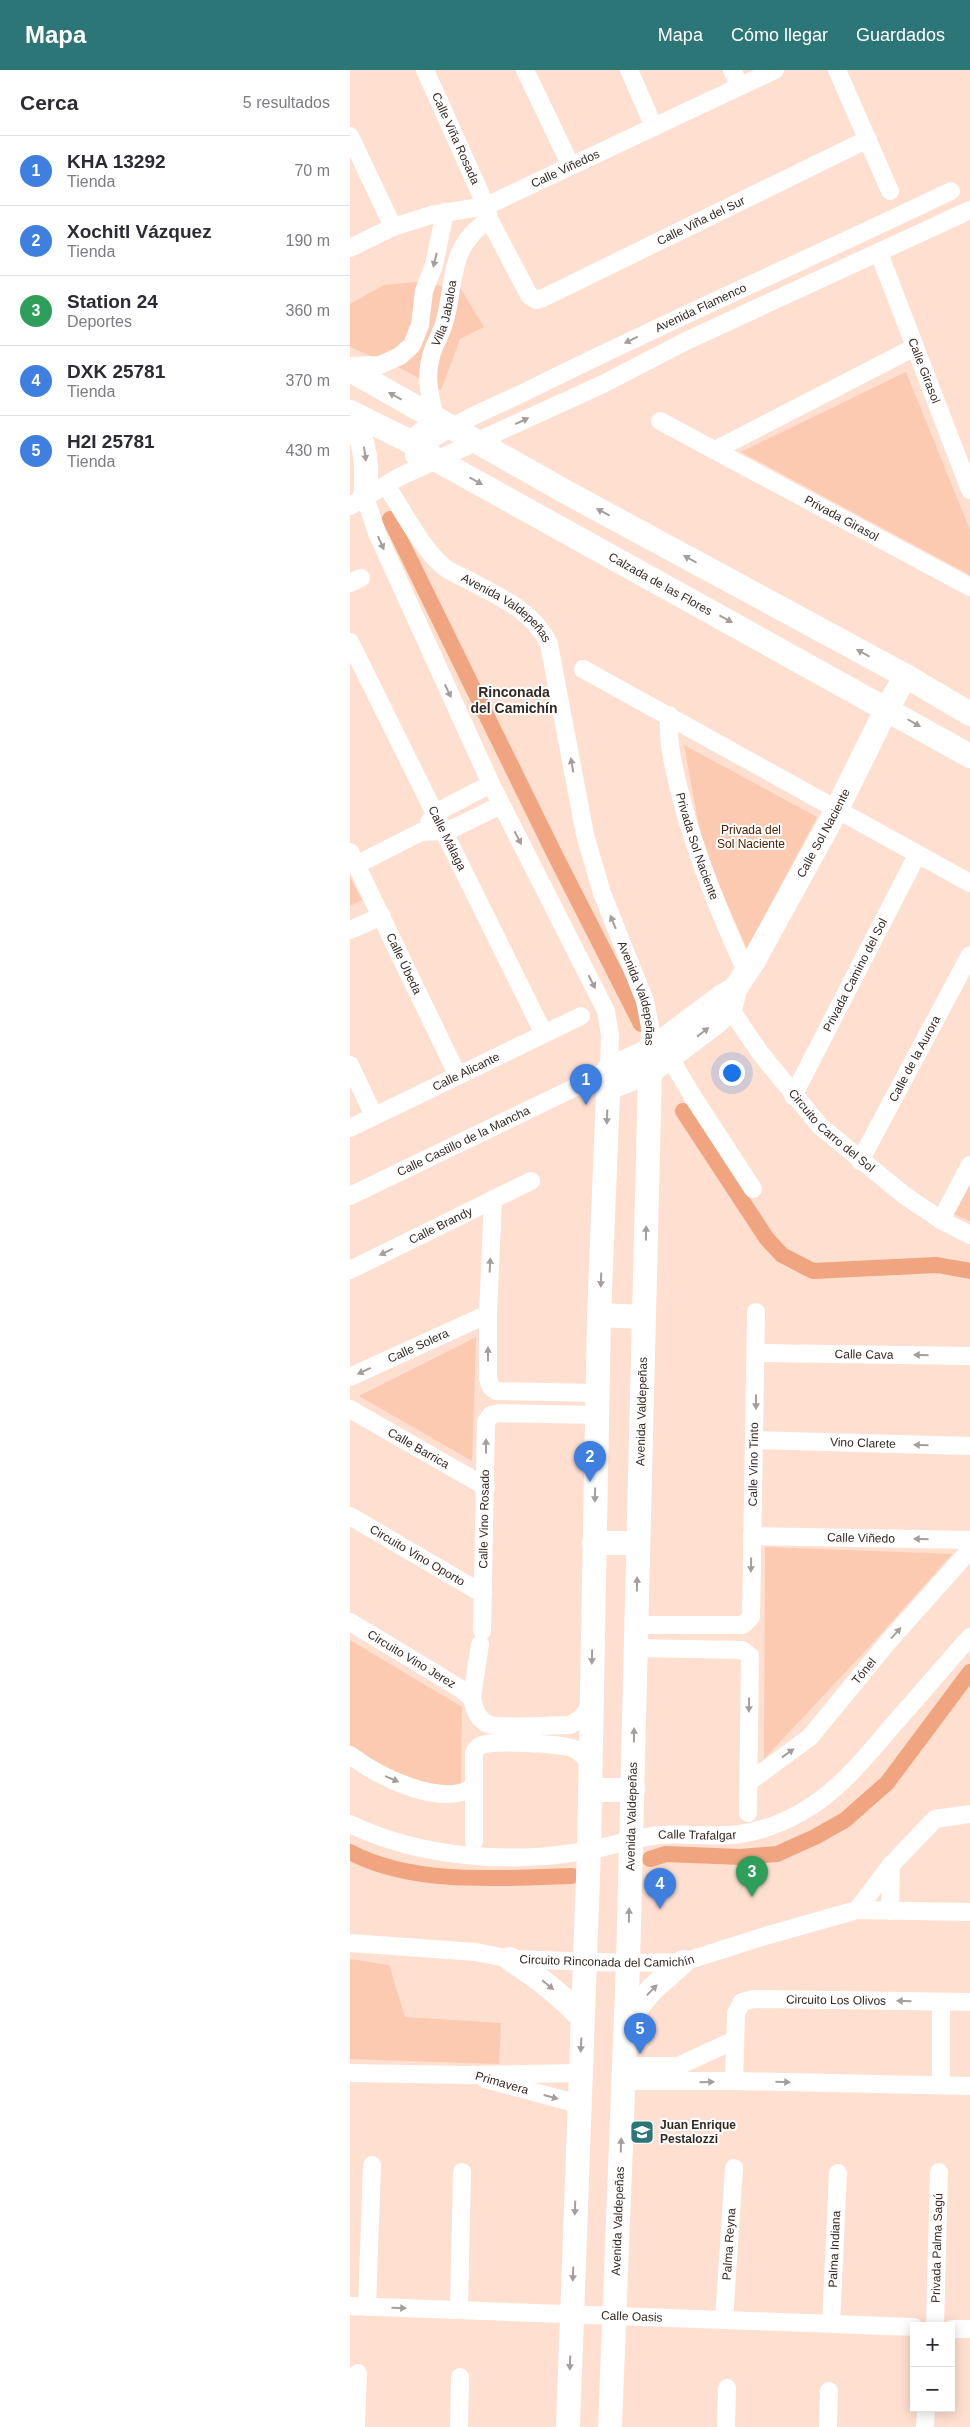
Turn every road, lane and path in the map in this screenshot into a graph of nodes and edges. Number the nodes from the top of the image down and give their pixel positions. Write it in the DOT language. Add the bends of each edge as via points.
graph roads {
  1 [pos="425,70"];
  2 [pos="525,70"];
  3 [pos="629,70"];
  4 [pos="732,70"];
  5 [pos="775,70"];
  6 [pos="837,70"];
  7 [pos="740,86"];
  8 [pos="654,127"];
  9 [pos="350,136"];
  10 [pos="868,139"];
  11 [pos="571,166"];
  12 [pos="890,191"];
  13 [pos="950,191"];
  14 [pos="970,210"];
  15 [pos="445,212"];
  16 [pos="488,212"];
  17 [pos="393,227"];
  18 [pos="441,234"];
  19 [pos="463,246"];
  20 [pos="350,248"];
  21 [pos="879,253"];
  22 [pos="532,298"];
  23 [pos="674,318"];
  24 [pos="686,341"];
  25 [pos="915,347"];
  26 [pos="400,356"];
  27 [pos="350,368"];
  28 [pos="427,373"];
  29 [pos="350,413"];
  30 [pos="660,421"];
  31 [pos="445,423"];
  32 [pos="478,442"];
  33 [pos="422,450"];
  34 [pos="714,450"];
  35 [pos="393,481"];
  36 [pos="970,490"];
  37 [pos="357,501"];
  38 [pos="970,587"];
  39 [pos="350,642"];
  40 [pos="583,669"];
  41 [pos="906,676"];
  42 [pos="887,708"];
  43 [pos="970,714"];
  44 [pos="669,715"];
  45 [pos="970,756"];
  46 [pos="491,784"];
  47 [pos="501,805"];
  48 [pos="837,809"];
  49 [pos="434,814"];
  50 [pos="444,831"];
  51 [pos="421,832"];
  52 [pos="917,855"];
  53 [pos="353,858"];
  54 [pos="970,883"];
  55 [pos="382,916"];
  56 [pos="350,930"];
  57 [pos="970,955"];
  58 [pos="734,992"];
  59 [pos="581,1016"];
  60 [pos="544,1034"];
  61 [pos="659,1054"];
  62 [pos="350,1065"];
  63 [pos="458,1076"];
  64 [pos="608,1078"];
  65 [pos="793,1096"];
  66 [pos="374,1116"];
  67 [pos="350,1128"];
  68 [pos="860,1161"];
  69 [pos="970,1166"];
  70 [pos="531,1181"];
  71 [pos="753,1189"];
  72 [pos="350,1196"];
  73 [pos="493,1199"];
  74 [pos="940,1220"];
  75 [pos="970,1235"];
  76 [pos="350,1270"];
  77 [pos="756,1312"];
  78 [pos="488,1314"];
  79 [pos="599,1315"];
  80 [pos="644,1317"];
  81 [pos="756,1354"];
  82 [pos="970,1356"];
  83 [pos="350,1377"];
  84 [pos="559,1392"];
  85 [pos="597,1404"];
  86 [pos="350,1409"];
  87 [pos="559,1415"];
  88 [pos="755,1440"];
  89 [pos="970,1446"];
  90 [pos="486,1487"];
  91 [pos="350,1516"];
  92 [pos="752,1536"];
  93 [pos="970,1540"];
  94 [pos="594,1543"];
  95 [pos="638,1543"];
  96 [pos="970,1550"];
  97 [pos="483,1594"];
  98 [pos="350,1622"];
  99 [pos="679,1625"];
  100 [pos="636,1636"];
  101 [pos="970,1637"];
  102 [pos="678,1648"];
  103 [pos="472,1698"];
  104 [pos="591,1706"];
  105 [pos="543,1726"];
  106 [pos="543,1745"];
  107 [pos="350,1755"];
  108 [pos="591,1763"];
  109 [pos="748,1782"];
  110 [pos="473,1788"];
  111 [pos="590,1790"];
  112 [pos="633,1790"];
  113 [pos="748,1813"];
  114 [pos="970,1814"];
  115 [pos="350,1824"];
  116 [pos="474,1841"];
  117 [pos="631,1841"];
  118 [pos="589,1850"];
  119 [pos="891,1865"];
  120 [pos="857,1910"];
  121 [pos="890,1911"];
  122 [pos="970,1912"];
  123 [pos="350,1943"];
  124 [pos="510,1959"];
  125 [pos="585,1962"];
  126 [pos="683,1962"];
  127 [pos="628,1964"];
  128 [pos="942,2002"];
  129 [pos="970,2002"];
  130 [pos="582,2017"];
  131 [pos="626,2021"];
  132 [pos="735,2040"];
  133 [pos="350,2072"];
  134 [pos="580,2073"];
  135 [pos="624,2074"];
  136 [pos="678,2074"];
  137 [pos="470,2075"];
  138 [pos="734,2081"];
  139 [pos="940,2085"];
  140 [pos="970,2086"];
  141 [pos="579,2104"];
  142 [pos="372,2164"];
  143 [pos="734,2168"];
  144 [pos="462,2172"];
  145 [pos="939,2172"];
  146 [pos="838,2173"];
  147 [pos="358,2306"];
  148 [pos="459,2310"];
  149 [pos="572,2314"];
  150 [pos="614,2316"];
  151 [pos="724,2320"];
  152 [pos="935,2322"];
  153 [pos="831,2324"];
  154 [pos="910,2327"];
  155 [pos="955,2328"];
  156 [pos="970,2329"];
  157 [pos="358,2373"];
  158 [pos="460,2377"];
  159 [pos="727,2388"];
  160 [pos="829,2391"];
  161 [pos="926,2412"];
  162 [pos="356,2427"];
  163 [pos="459,2427"];
  164 [pos="568,2427"];
  165 [pos="610,2427"];
  166 [pos="726,2427"];
  167 [pos="828,2427"];
  168 [pos="925,2427"];
  1 -- 16 [label="street, Calle Viña Rosada"];
  2 -- 11 [label="street"];
  3 -- 8 [label="street"];
  4 -- 7 [label="street"];
  5 -- 7 [label="street, Calle Viñedos"];
  6 -- 10 [label="street"];
  7 -- 8 [label="street, Calle Viñedos"];
  8 -- 11 [label="street, Calle Viñedos"];
  9 -- 17 [label="street"];
  10 -- 12 [label="street"];
  10 -- 22 [label="street, Calle Viña del Sur" via="544,298"];
  11 -- 16 [label="street, Calle Viñedos"];
  13 -- 23 [label="street, Avenida Flamenco"];
  14 -- 21 [label="street, Avenida Flamenco"];
  15 -- 16 [label="street, Calle Viñedos"];
  15 -- 17 [label="street, Calle Viñedos"];
  15 -- 18 [label="street, Villa Jabaloa"];
  16 -- 19 [label="street, Villa Jabaloa"];
  16 -- 22 [label="street, Calle Viña Rosada"];
  17 -- 20 [label="street, Calle Viñedos"];
  18 -- 19 [label="street"];
  18 -- 26 [label="street, Villa Jabaloa, one-way" via="424,291 417,336"];
  19 -- 28 [label="street, Villa Jabaloa" via="454,268 443,329"];
  21 -- 24 [label="street, Avenida Flamenco"];
  21 -- 25 [label="street, Calle Girasol"];
  23 -- 24 [label="street"];
  23 -- 31 [label="street, Avenida Flamenco, one-way"];
  32 -- 24 [label="street, Avenida Flamenco, one-way"];
  25 -- 34 [label="street"];
  25 -- 36 [label="street, Calle Girasol"];
  26 -- 27 [label="street, Villa Jabaloa" via="380,365"];
  26 -- 28 [label="street"];
  31 -- 27 [label="street, one-way"];
  28 -- 31 [label="street, Villa Jabaloa" via="428,388"];
  29 -- 33 [label="street, Calzada de las Flores"];
  29 -- 37 [label="street, one-way" via="365,450 367,475"];
  30 -- 34 [label="street, Privada Girasol"];
  31 -- 32 [label="street"];
  31 -- 33 [label="street, Avenida Flamenco"];
  32 -- 33 [label="street, Avenida Flamenco"];
  41 -- 32 [label="street, one-way"];
  33 -- 35 [label="street"];
  33 -- 42 [label="street, Calzada de las Flores, one-way"];
  34 -- 38 [label="street, Privada Girasol"];
  35 -- 37 [label="street"];
  61 -- 35 [label="street, Avenida Valdepeñas, one-way" via="645,1001 602,893 585,835 549,644 544,633 516,606 438,562"];
  37 -- 46 [label="street, one-way" via="376,533"];
  39 -- 49 [label="street, Calle Málaga"];
  40 -- 44 [label="street"];
  41 -- 42 [label="street, Calle Sol Naciente"];
  41 -- 43 [label="street"];
  42 -- 45 [label="street, Calzada de las Flores, one-way"];
  42 -- 48 [label="street, Calle Sol Naciente"];
  44 -- 48 [label="street"];
  44 -- 58 [label="street, Privada Sol Naciente" via="672,761"];
  46 -- 47 [label="street"];
  46 -- 49 [label="street"];
  47 -- 50 [label="street"];
  47 -- 64 [label="street, one-way" via="606,1011 610,1035"];
  48 -- 52 [label="street"];
  48 -- 58 [label="street, Calle Sol Naciente"];
  49 -- 50 [label="street, Calle Málaga"];
  49 -- 51 [label="street"];
  50 -- 51 [label="street"];
  50 -- 60 [label="street, Calle Málaga"];
  51 -- 53 [label="street"];
  52 -- 54 [label="street"];
  52 -- 65 [label="street, Privada Camino del Sol"];
  53 -- 55 [label="street, Calle Úbeda"];
  55 -- 56 [label="street"];
  55 -- 63 [label="street, Calle Úbeda"];
  57 -- 68 [label="street, Calle de la Aurora"];
  58 -- 61 [label="street, Calle Sol Naciente"];
  58 -- 65 [label="street, Circuito Carro del Sol"];
  59 -- 60 [label="street, Calle Alicante"];
  60 -- 63 [label="street, Calle Alicante"];
  61 -- 64 [label="street, Calle Sol Naciente"];
  61 -- 71 [label="street" via="693,1097"];
  80 -- 61 [label="street, Avenida Valdepeñas, one-way"];
  62 -- 66 [label="street"];
  63 -- 66 [label="street, Calle Alicante"];
  64 -- 72 [label="street, Calle Castillo de la Mancha" via="578,1086"];
  64 -- 79 [label="street, one-way"];
  65 -- 68 [label="street, Circuito Carro del Sol" via="820,1126"];
  66 -- 67 [label="street, Calle Alicante"];
  68 -- 74 [label="street, Circuito Carro del Sol"];
  69 -- 74 [label="street"];
  70 -- 73 [label="street, Calle Brandy"];
  73 -- 76 [label="street, Calle Brandy, one-way"];
  78 -- 73 [label="street, one-way"];
  74 -- 75 [label="street, Circuito Carro del Sol"];
  77 -- 81 [label="street, Calle Vino Tinto"];
  78 -- 83 [label="street, Calle Solera, one-way"];
  84 -- 78 [label="street, one-way" via="496,1391 491,1387 488,1379"];
  79 -- 80 [label="street"];
  79 -- 85 [label="street"];
  80 -- 95 [label="street, Avenida Valdepeñas"];
  82 -- 81 [label="street, Calle Cava, one-way"];
  81 -- 88 [label="street, Calle Vino Tinto, one-way"];
  84 -- 85 [label="street"];
  84 -- 87 [label="street"];
  85 -- 87 [label="street"];
  85 -- 94 [label="street, one-way"];
  86 -- 90 [label="street, Calle Barrica"];
  90 -- 87 [label="street, Calle Vino Rosado, one-way" via="486,1422 491,1415"];
  89 -- 88 [label="street, Vino Clarete, one-way"];
  88 -- 92 [label="street, Calle Vino Tinto"];
  90 -- 97 [label="street, Calle Vino Rosado"];
  91 -- 97 [label="street, Circuito Vino Oporto"];
  93 -- 92 [label="street, Calle Viñedo, one-way"];
  92 -- 99 [label="street, Calle Vino Tinto, one-way" via="751,1617 743,1625"];
  94 -- 95 [label="street"];
  94 -- 104 [label="street, one-way"];
  100 -- 95 [label="street, Avenida Valdepeñas, one-way"];
  109 -- 96 [label="street, Tónel, one-way" via="810,1737"];
  97 -- 103 [label="street, Calle Vino Rosado" via="481,1637"];
  98 -- 103 [label="street, Circuito Vino Jerez"];
  99 -- 100 [label="street"];
  99 -- 102 [label="street"];
  100 -- 102 [label="street"];
  112 -- 100 [label="street, Avenida Valdepeñas, one-way"];
  101 -- 117 [label="street, Calle Trafalgar" via="854,1771 801,1812 762,1829 739,1834 662,1835"];
  102 -- 109 [label="street, one-way" via="742,1650 750,1656"];
  103 -- 105 [label="street" via="477,1714 489,1724"];
  104 -- 105 [label="street" via="576,1723"];
  104 -- 108 [label="street"];
  105 -- 106 [label="street"];
  106 -- 108 [label="street" via="573,1748"];
  106 -- 110 [label="street" via="484,1744 477,1747"];
  107 -- 110 [label="street, one-way" via="393,1780 430,1792 463,1794"];
  108 -- 111 [label="street"];
  109 -- 113 [label="street"];
  110 -- 116 [label="street"];
  111 -- 112 [label="street"];
  111 -- 118 [label="street"];
  112 -- 117 [label="street, Avenida Valdepeñas"];
  114 -- 119 [label="street" via="935,1819"];
  115 -- 118 [label="street, Calle Trafalgar" via="410,1847 449,1854 544,1855"];
  117 -- 118 [label="street, Calle Trafalgar"];
  127 -- 117 [label="street, Avenida Valdepeñas, one-way"];
  118 -- 125 [label="street"];
  119 -- 120 [label="street"];
  119 -- 121 [label="street"];
  120 -- 121 [label="street"];
  120 -- 126 [label="street, Circuito Rinconada del Camichín"];
  121 -- 122 [label="street"];
  123 -- 124 [label="street, Circuito Rinconada del Camichín" via="476,1952"];
  124 -- 125 [label="street, Circuito Rinconada del Camichín"];
  124 -- 130 [label="street, one-way" via="561,1995"];
  125 -- 127 [label="street, Circuito Rinconada del Camichín"];
  125 -- 130 [label="street"];
  126 -- 127 [label="street, Circuito Rinconada del Camichín"];
  131 -- 126 [label="street, one-way" via="652,1989"];
  127 -- 131 [label="street, Avenida Valdepeñas"];
  128 -- 129 [label="street, Circuito Los Olivos"];
  128 -- 132 [label="street, Circuito Los Olivos, one-way" via="754,1999 742,2002 736,2013"];
  128 -- 139 [label="street"];
  130 -- 134 [label="street, one-way"];
  131 -- 135 [label="street, Avenida Valdepeñas"];
  132 -- 136 [label="street"];
  132 -- 138 [label="street, Circuito Los Olivos"];
  133 -- 137 [label="street"];
  134 -- 137 [label="street, Primavera"];
  134 -- 141 [label="street"];
  135 -- 136 [label="street"];
  150 -- 135 [label="street, Avenida Valdepeñas, one-way"];
  136 -- 138 [label="street, one-way"];
  137 -- 141 [label="street, Primavera, one-way"];
  138 -- 139 [label="street, one-way"];
  139 -- 140 [label="street"];
  141 -- 149 [label="street, one-way"];
  142 -- 147 [label="street"];
  143 -- 151 [label="street, Palma Reyna"];
  144 -- 148 [label="street"];
  145 -- 152 [label="street, Privada Palma Sagú"];
  146 -- 153 [label="street, Palma Indiana"];
  147 -- 148 [label="street, Calle Oasis, one-way"];
  148 -- 149 [label="street, Calle Oasis"];
  149 -- 150 [label="street, Calle Oasis"];
  149 -- 164 [label="street, one-way"];
  150 -- 151 [label="street, Calle Oasis"];
  150 -- 165 [label="street, Avenida Valdepeñas"];
  151 -- 153 [label="street, Calle Oasis"];
  153 -- 154 [label="street, Calle Oasis"];
  155 -- 156 [label="street"];
  157 -- 162 [label="street"];
  158 -- 163 [label="street"];
  159 -- 166 [label="street"];
  160 -- 167 [label="street"];
  161 -- 168 [label="street"];
}
